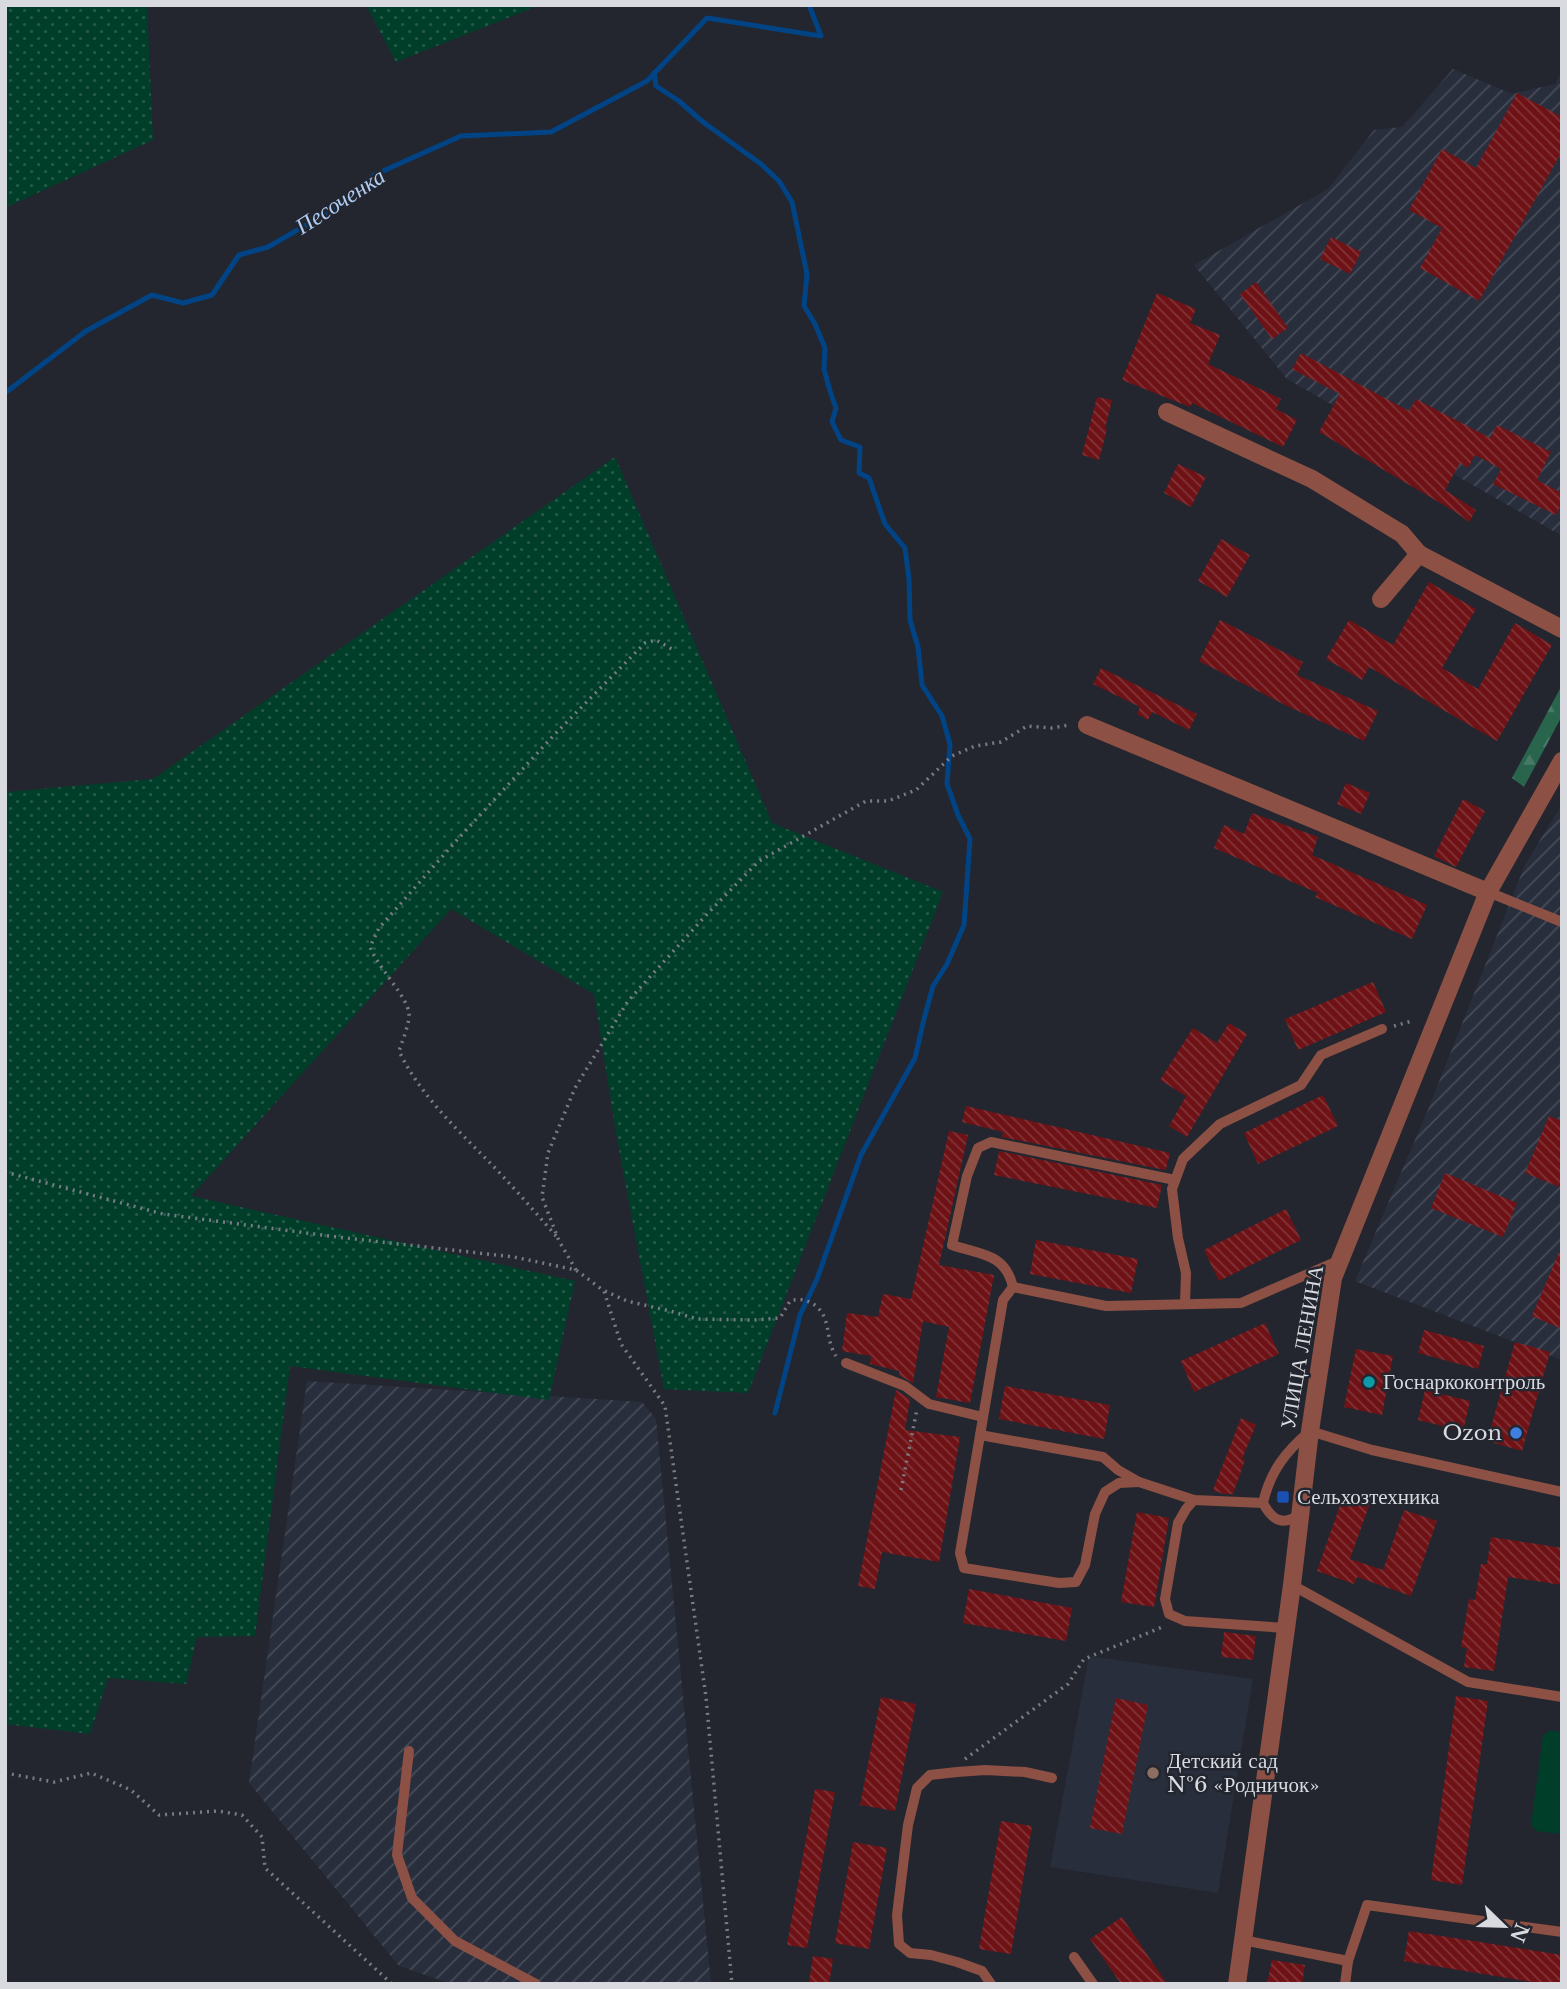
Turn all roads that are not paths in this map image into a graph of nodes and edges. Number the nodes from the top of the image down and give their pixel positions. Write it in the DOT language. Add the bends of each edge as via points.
graph roads {
  1 [pos="1167,412"];
  2 [pos="1419,554"];
  3 [pos="1381,599"];
  4 [pos="1562,629"];
  5 [pos="1087,725"];
  6 [pos="1562,761"];
  7 [pos="1556,783"];
  8 [pos="1488,892"];
  9 [pos="1562,922"];
  10 [pos="1382,1029"];
  11 [pos="1175,1180"];
  12 [pos="1340,1259"];
  13 [pos="1013,1287"];
  14 [pos="1185,1303"];
  15 [pos="846,1363"];
  16 [pos="983,1417"];
  17 [pos="1310,1432"];
  18 [pos="980,1435"];
  19 [pos="1139,1482"];
  20 [pos="1562,1492"];
  21 [pos="1194,1500"];
  22 [pos="1263,1503"];
  23 [pos="1300,1514"];
  24 [pos="1292,1585"];
  25 [pos="1286,1628"];
  26 [pos="1562,1697"];
  27 [pos="409,1751"];
  28 [pos="1052,1778"];
  29 [pos="1562,1932"];
  30 [pos="1243,1940"];
  31 [pos="1074,1957"];
  32 [pos="1348,1961"];
  33 [pos="536,1984"];
  34 [pos="991,1984"];
  35 [pos="1093,1984"];
  36 [pos="1237,1984"];
  37 [pos="1345,1984"];
  1 -- 2 [label="street" via="1312,479 1402,534"];
  2 -- 3 [label="street"];
  2 -- 4 [label="street"];
  5 -- 8 [label="street"];
  6 -- 7 [label="street, УЛИЦА ЛЕНИНА"];
  7 -- 8 [label="street, УЛИЦА ЛЕНИНА"];
  8 -- 9 [label="lane"];
  8 -- 12 [label="street, УЛИЦА ЛЕНИНА"];
  10 -- 11 [label="lane" via="1321,1055 1301,1085 1220,1124 1182,1159"];
  11 -- 13 [label="lane" via="991,1142 978,1148 967,1176 953,1245 993,1257 1010,1272"];
  11 -- 14 [label="lane" via="1172,1189 1186,1273"];
  12 -- 14 [label="lane" via="1241,1303"];
  12 -- 17 [label="street, УЛИЦА ЛЕНИНА" via="1333,1278"];
  13 -- 14 [label="lane" via="1106,1306"];
  13 -- 16 [label="lane" via="1003,1300"];
  15 -- 16 [label="lane" via="905,1386 929,1404"];
  16 -- 18 [label="lane"];
  17 -- 20 [label="lane"];
  17 -- 22 [label="lane" via="1278,1465"];
  17 -- 23 [label="street, УЛИЦА ЛЕНИНА"];
  18 -- 19 [label="lane" via="1103,1457"];
  18 -- 19 [label="lane" via="960,1553 964,1568 1076,1582 1105,1492 1119,1483"];
  19 -- 21 [label="lane"];
  21 -- 22 [label="lane"];
  21 -- 25 [label="lane" via="1178,1523 1165,1599 1169,1614 1185,1621"];
  22 -- 23 [label="lane" via="1270,1516 1282,1521"];
  23 -- 24 [label="street, УЛИЦА ЛЕНИНА"];
  24 -- 25 [label="street, УЛИЦА ЛЕНИНА"];
  24 -- 26 [label="lane" via="1468,1682"];
  25 -- 30 [label="street, УЛИЦА ЛЕНИНА"];
  27 -- 33 [label="lane" via="397,1854 412,1898 455,1941"];
  28 -- 34 [label="lane" via="985,1770 943,1773 930,1775 917,1788 897,1916 899,1944 910,1953 982,1971"];
  29 -- 32 [label="lane" via="1367,1905"];
  30 -- 32 [label="lane"];
  30 -- 36 [label="street, УЛИЦА ЛЕНИНА"];
  31 -- 35 [label="lane"];
  32 -- 37 [label="lane"];
}
